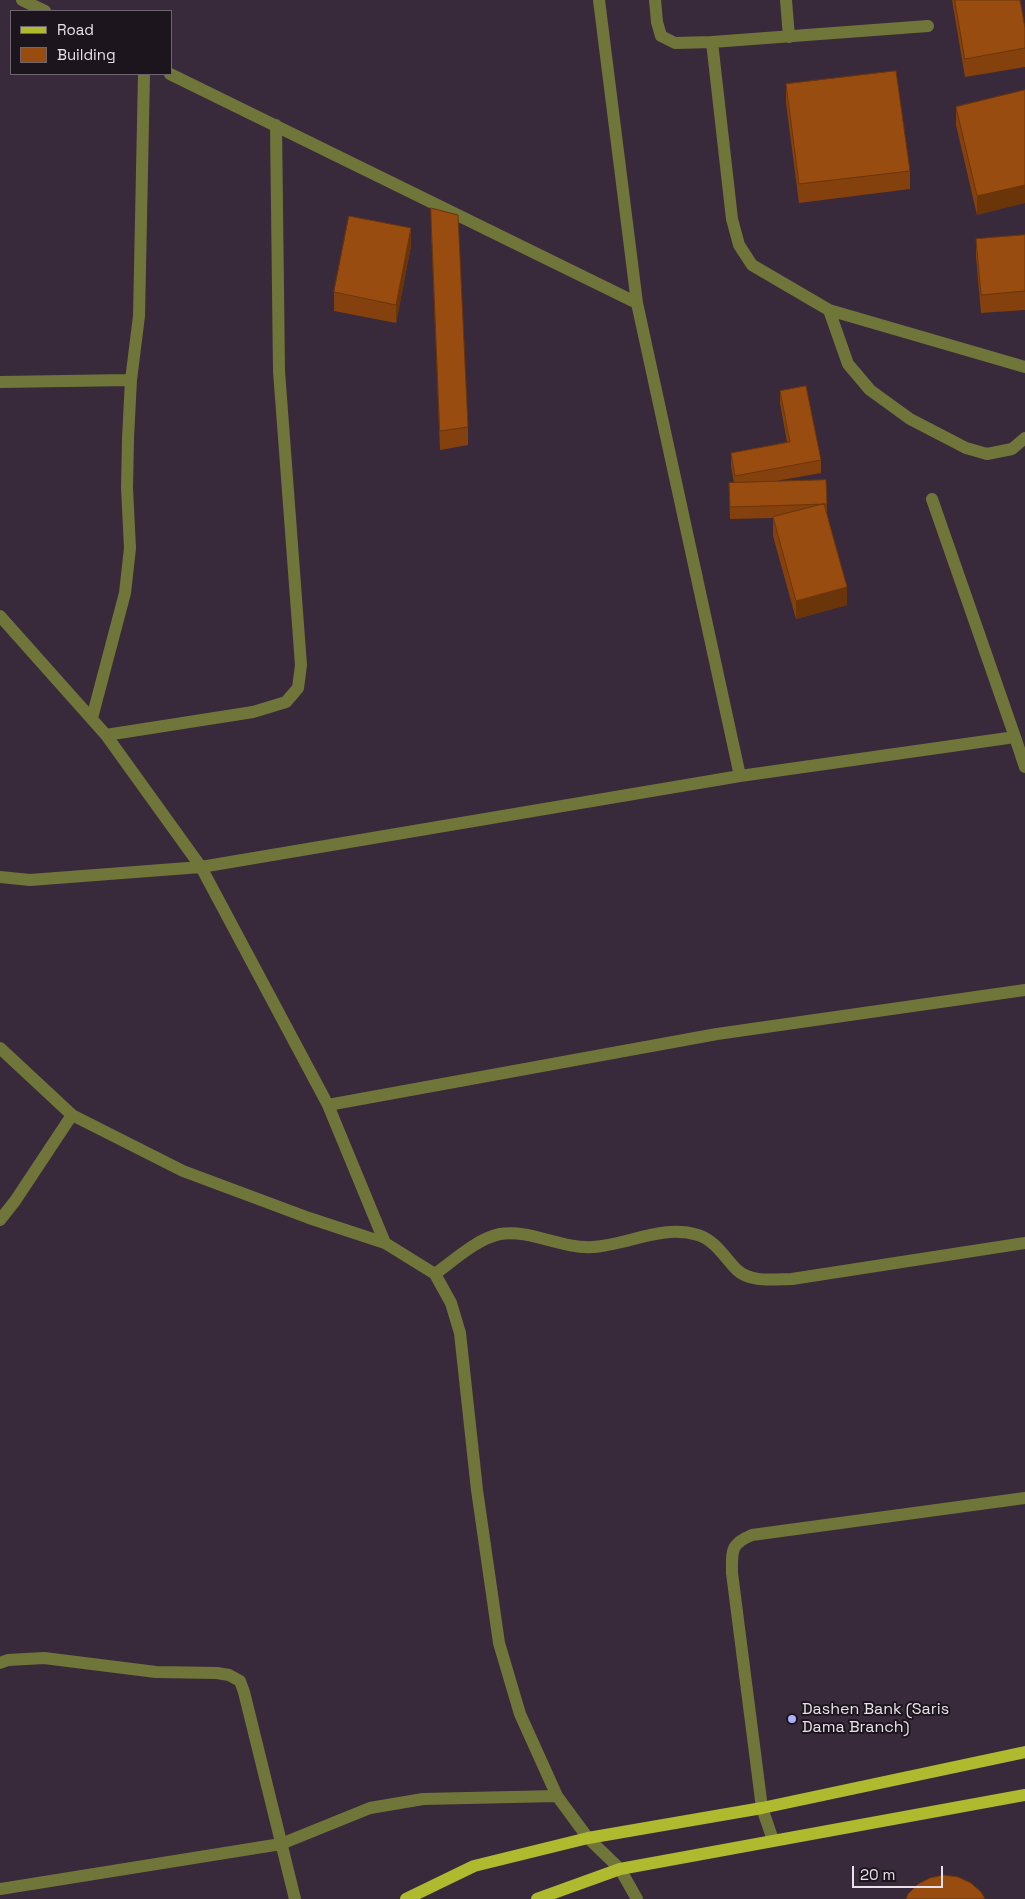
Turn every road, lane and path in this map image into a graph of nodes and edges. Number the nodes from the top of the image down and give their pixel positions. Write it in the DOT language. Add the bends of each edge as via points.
graph roads {
  1 [pos="22,0"];
  2 [pos="599,0"];
  3 [pos="655,0"];
  4 [pos="786,0"];
  5 [pos="43,10"];
  6 [pos="928,26"];
  7 [pos="789,37"];
  8 [pos="712,42"];
  9 [pos="144,75"];
  10 [pos="172,75"];
  11 [pos="276,125"];
  12 [pos="637,303"];
  13 [pos="829,310"];
  14 [pos="1025,367"];
  15 [pos="131,380"];
  16 [pos="0,382"];
  17 [pos="1025,438"];
  18 [pos="932,499"];
  19 [pos="0,616"];
  20 [pos="92,718"];
  21 [pos="106,735"];
  22 [pos="1015,736"];
  23 [pos="1025,767"];
  24 [pos="740,776"];
  25 [pos="201,867"];
  26 [pos="0,877"];
  27 [pos="1025,990"];
  28 [pos="0,1048"];
  29 [pos="328,1105"];
  30 [pos="72,1115"];
  31 [pos="0,1220"];
  32 [pos="385,1243"];
  33 [pos="1025,1243"];
  34 [pos="435,1274"];
  35 [pos="1025,1498"];
  36 [pos="0,1663"];
  37 [pos="1025,1752"];
  38 [pos="1025,1795"];
  39 [pos="557,1796"];
  40 [pos="762,1808"];
  41 [pos="588,1838"];
  42 [pos="773,1840"];
  43 [pos="281,1844"];
  44 [pos="620,1869"];
  45 [pos="0,1889"];
  46 [pos="294,1899"];
  47 [pos="406,1899"];
  48 [pos="537,1899"];
  49 [pos="637,1899"];
  1 -- 5 [label="street"];
  2 -- 12 [label="street"];
  3 -- 8 [label="street" via="661,36 675,43"];
  4 -- 7 [label="street"];
  6 -- 7 [label="street"];
  7 -- 8 [label="street"];
  8 -- 13 [label="street" via="732,219 739,245 752,265"];
  9 -- 15 [label="street" via="139,316"];
  10 -- 11 [label="street"];
  11 -- 12 [label="street"];
  11 -- 21 [label="street" via="279,371 301,665 298,688 286,702 253,712"];
  12 -- 24 [label="street"];
  13 -- 14 [label="street"];
  13 -- 17 [label="street" via="848,364 870,390 910,419 966,448 987,454 1012,449"];
  15 -- 16 [label="street"];
  15 -- 20 [label="street" via="127,488 130,548 125,593"];
  18 -- 22 [label="street"];
  19 -- 20 [label="street"];
  20 -- 21 [label="street"];
  21 -- 25 [label="street"];
  22 -- 23 [label="street"];
  22 -- 24 [label="street"];
  24 -- 25 [label="street"];
  25 -- 26 [label="street" via="30,880"];
  25 -- 29 [label="street"];
  27 -- 29 [label="street" via="717,1034"];
  28 -- 30 [label="street"];
  29 -- 32 [label="street"];
  30 -- 31 [label="street"];
  30 -- 32 [label="street" via="183,1171"];
  32 -- 34 [label="street"];
  33 -- 34 [label="street" via="792,1279 760,1280 738,1271 722,1251 699,1235 673,1232 646,1235 592,1247 523,1234 499,1234 478,1244"];
  34 -- 39 [label="street" via="451,1303 460,1333 477,1490 499,1643 520,1714"];
  35 -- 40 [label="street" via="752,1535 739,1540 732,1551 732,1573"];
  36 -- 43 [label="street" via="44,1658 156,1672 216,1674 240,1681"];
  37 -- 40 [label="main road"];
  38 -- 42 [label="main road"];
  39 -- 41 [label="street"];
  39 -- 43 [label="street" via="423,1799 370,1808"];
  40 -- 41 [label="main road"];
  40 -- 42 [label="street"];
  41 -- 44 [label="street"];
  41 -- 47 [label="main road" via="474,1866"];
  42 -- 44 [label="main road"];
  43 -- 45 [label="street"];
  43 -- 46 [label="street"];
  44 -- 48 [label="main road"];
  44 -- 49 [label="street"];
}
